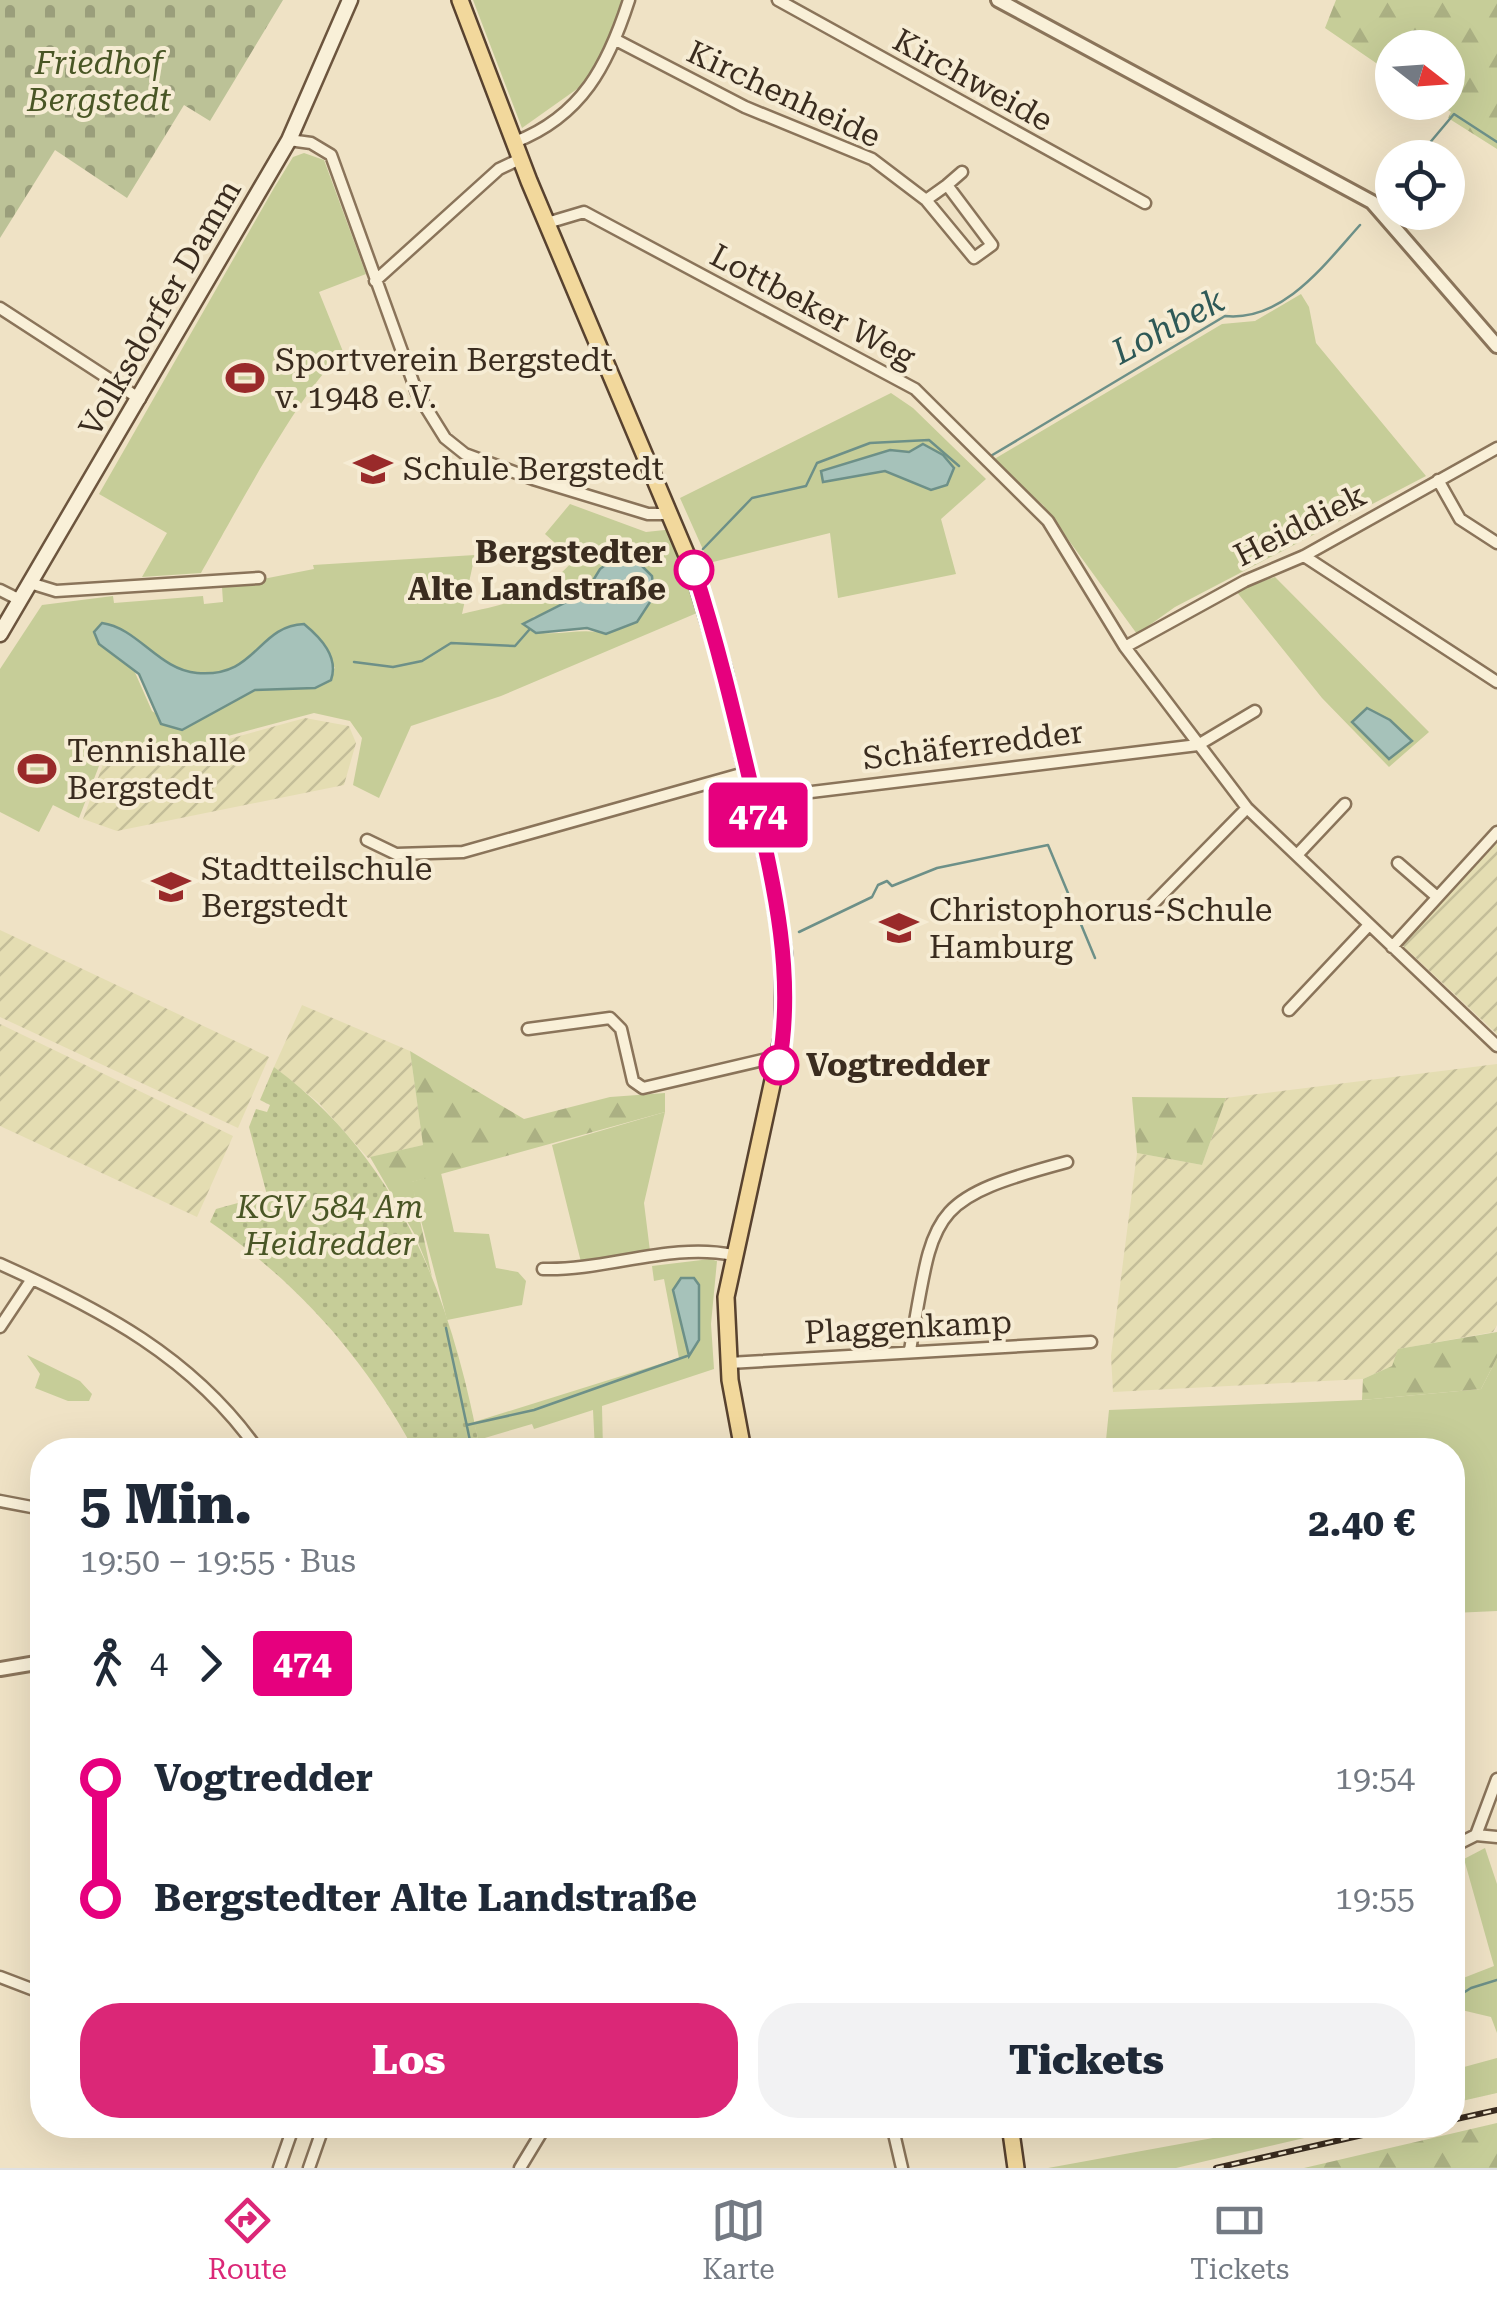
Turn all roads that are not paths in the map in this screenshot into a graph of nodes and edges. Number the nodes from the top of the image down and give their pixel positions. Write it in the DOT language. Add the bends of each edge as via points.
graph roads {
  1 [pos="350,0"];
  2 [pos="460,0"];
  3 [pos="629,0"];
  4 [pos="778,0"];
  5 [pos="998,0"];
  6 [pos="616,40"];
  7 [pos="288,140"];
  8 [pos="514,142"];
  9 [pos="520,158"];
  10 [pos="962,172"];
  11 [pos="947,185"];
  12 [pos="926,200"];
  13 [pos="1145,202"];
  14 [pos="548,223"];
  15 [pos="374,281"];
  16 [pos="0,308"];
  17 [pos="1497,346"];
  18 [pos="140,399"];
  19 [pos="1497,448"];
  20 [pos="1438,480"];
  21 [pos="671,514"];
  22 [pos="1497,542"];
  23 [pos="1304,556"];
  24 [pos="259,578"];
  25 [pos="30,583"];
  26 [pos="0,590"];
  27 [pos="20,600"];
  28 [pos="0,634"];
  29 [pos="1125,646"];
  30 [pos="1497,682"];
  31 [pos="1255,712"];
  32 [pos="1198,745"];
  33 [pos="748,772"];
  34 [pos="754,799"];
  35 [pos="1345,804"];
  36 [pos="1247,808"];
  37 [pos="1497,832"];
  38 [pos="367,840"];
  39 [pos="1297,855"];
  40 [pos="1398,863"];
  41 [pos="1436,896"];
  42 [pos="1142,915"];
  43 [pos="1369,925"];
  44 [pos="1392,947"];
  45 [pos="1289,1010"];
  46 [pos="528,1029"];
  47 [pos="1497,1046"];
  48 [pos="780,1056"];
  49 [pos="1067,1162"];
  50 [pos="733,1255"];
  51 [pos="0,1264"];
  52 [pos="543,1270"];
  53 [pos="32,1278"];
  54 [pos="0,1327"];
  55 [pos="1090,1342"];
  56 [pos="910,1350"];
  57 [pos="728,1363"];
  58 [pos="249,1438"];
  59 [pos="742,1438"];
  60 [pos="0,1501"];
  61 [pos="30,1507"];
  62 [pos="30,1664"];
  63 [pos="0,1669"];
  64 [pos="1497,1778"];
  65 [pos="1474,1837"];
  66 [pos="1497,1837"];
  67 [pos="1465,1842"];
  68 [pos="0,1976"];
  69 [pos="30,1988"];
  70 [pos="290,2138"];
  71 [pos="319,2138"];
  72 [pos="538,2138"];
  73 [pos="895,2138"];
  74 [pos="1012,2138"];
  75 [pos="280,2168"];
  76 [pos="309,2168"];
  77 [pos="520,2168"];
  78 [pos="902,2168"];
  79 [pos="1016,2168"];
  1 -- 7 [label="main road, Volksdorfer Damm"];
  2 -- 8 [label="main road"];
  3 -- 6 [label="street"];
  4 -- 13 [label="street, Kirchweide"];
  5 -- 17 [label="street" via="1372,202"];
  6 -- 8 [label="street" via="596,81 549,124"];
  6 -- 12 [label="street, Kirchenheide" via="744,106 872,160"];
  7 -- 15 [label="street" via="331,155"];
  7 -- 18 [label="main road, Volksdorfer Damm"];
  8 -- 9 [label="main road"];
  9 -- 14 [label="main road"];
  9 -- 15 [label="street" via="499,169"];
  10 -- 11 [label="street"];
  11 -- 12 [label="street"];
  11 -- 12 [label="street, Kirchenheide" via="992,245 974,258"];
  14 -- 21 [label="main road"];
  14 -- 29 [label="street, Lottbeker Weg" via="584,212 915,389 1048,521"];
  15 -- 21 [label="street" via="417,393 445,438 466,454 533,479 648,514"];
  16 -- 18 [label="street"];
  18 -- 25 [label="main road, Volksdorfer Damm"];
  19 -- 20 [label="street, Heiddiek"];
  20 -- 22 [label="street" via="1460,519"];
  20 -- 23 [label="street, Heiddiek"];
  21 -- 33 [label="main road" via="707,610"];
  23 -- 29 [label="street, Heiddiek"];
  23 -- 30 [label="street"];
  24 -- 25 [label="street" via="56,591"];
  25 -- 27 [label="main road, Volksdorfer Damm"];
  26 -- 27 [label="street"];
  27 -- 28 [label="main road, Volksdorfer Damm"];
  29 -- 32 [label="street, Lottbeker Weg"];
  31 -- 32 [label="street"];
  32 -- 34 [label="street, Schäferredder"];
  32 -- 36 [label="street, Lottbeker Weg"];
  33 -- 34 [label="main road"];
  33 -- 38 [label="street" via="462,852 396,854"];
  34 -- 48 [label="main road" via="782,934"];
  35 -- 39 [label="street"];
  36 -- 39 [label="street, Lottbeker Weg"];
  36 -- 42 [label="street"];
  37 -- 41 [label="street"];
  39 -- 43 [label="street, Lottbeker Weg"];
  40 -- 41 [label="street"];
  41 -- 44 [label="street"];
  43 -- 44 [label="street, Lottbeker Weg"];
  43 -- 45 [label="street"];
  44 -- 47 [label="street, Lottbeker Weg"];
  46 -- 48 [label="street" via="610,1018 622,1029 633,1081 644,1088"];
  48 -- 50 [label="main road"];
  49 -- 56 [label="street" via="996,1181 953,1206 929,1251"];
  50 -- 52 [label="street" via="698,1252"];
  50 -- 57 [label="main road" via="726,1297"];
  51 -- 53 [label="street"];
  53 -- 54 [label="street"];
  53 -- 58 [label="street" via="152,1344 226,1408"];
  55 -- 56 [label="street, Plaggenkamp"];
  56 -- 57 [label="street, Plaggenkamp"];
  57 -- 59 [label="main road"];
  60 -- 61 [label="street"];
  62 -- 63 [label="street"];
  64 -- 65 [label="street"];
  65 -- 66 [label="street"];
  65 -- 67 [label="street"];
  68 -- 69 [label="street"];
  70 -- 75 [label="street"];
  71 -- 76 [label="street"];
  72 -- 77 [label="street"];
  73 -- 78 [label="street"];
  74 -- 79 [label="main road"];
}
